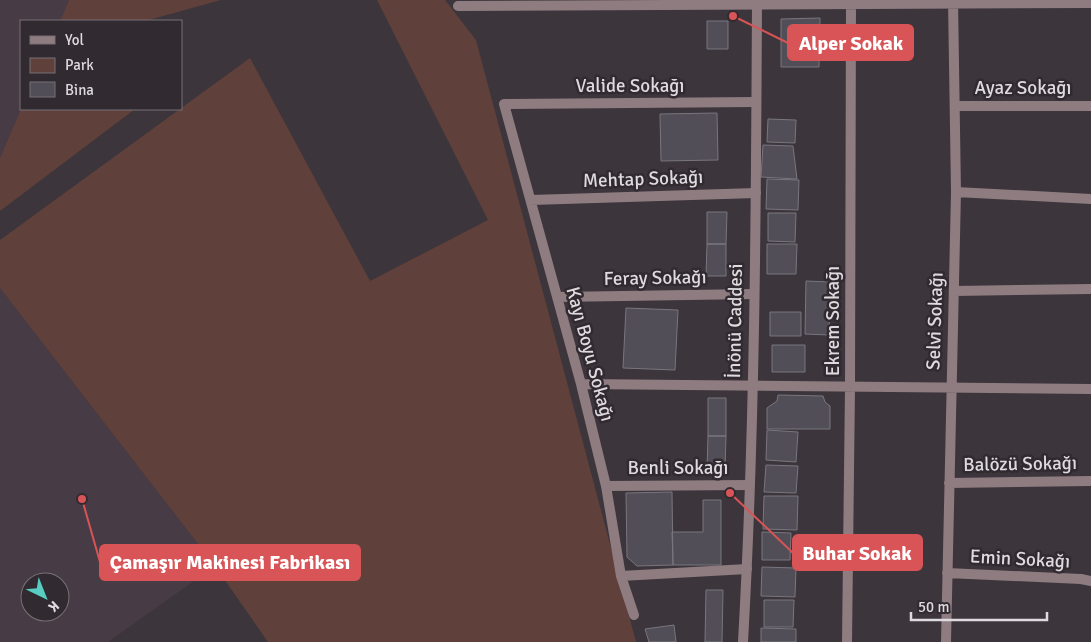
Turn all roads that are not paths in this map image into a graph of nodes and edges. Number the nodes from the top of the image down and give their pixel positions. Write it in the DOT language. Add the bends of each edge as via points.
graph roads {
  1 [pos="757,2"];
  2 [pos="851,2"];
  3 [pos="954,2"];
  4 [pos="1049,2"];
  5 [pos="1091,3"];
  6 [pos="458,6"];
  7 [pos="756,102"];
  8 [pos="504,104"];
  9 [pos="955,106"];
  10 [pos="1091,106"];
  11 [pos="756,192"];
  12 [pos="956,192"];
  13 [pos="1091,199"];
  14 [pos="531,200"];
  15 [pos="1091,289"];
  16 [pos="954,291"];
  17 [pos="753,294"];
  18 [pos="557,297"];
  19 [pos="581,384"];
  20 [pos="751,386"];
  21 [pos="850,387"];
  22 [pos="951,388"];
  23 [pos="1091,389"];
  24 [pos="1091,481"];
  25 [pos="949,483"];
  26 [pos="749,485"];
  27 [pos="606,486"];
  28 [pos="747,569"];
  29 [pos="947,573"];
  30 [pos="621,576"];
  31 [pos="1091,581"];
  32 [pos="634,615"];
  33 [pos="743,642"];
  34 [pos="847,642"];
  35 [pos="946,642"];
  1 -- 2 [label="street"];
  1 -- 6 [label="street"];
  1 -- 7 [label="street, İnönü Caddesi"];
  2 -- 3 [label="street"];
  2 -- 21 [label="street, Ekrem Sokağı"];
  3 -- 4 [label="street"];
  3 -- 9 [label="street, Selvi Sokağı"];
  4 -- 5 [label="street"];
  7 -- 8 [label="street, Valide Sokağı"];
  7 -- 11 [label="street, İnönü Caddesi"];
  8 -- 14 [label="street, Kayı Boyu Sokağı"];
  9 -- 10 [label="street, Ayaz Sokağı"];
  9 -- 12 [label="street, Selvi Sokağı"];
  11 -- 14 [label="street, Mehtap Sokağı"];
  11 -- 17 [label="street, İnönü Caddesi"];
  12 -- 13 [label="street"];
  12 -- 16 [label="street, Selvi Sokağı"];
  14 -- 18 [label="street, Kayı Boyu Sokağı"];
  15 -- 16 [label="street"];
  16 -- 22 [label="street, Selvi Sokağı"];
  17 -- 18 [label="street, Feray Sokağı"];
  17 -- 20 [label="street, İnönü Caddesi"];
  18 -- 19 [label="street, Kayı Boyu Sokağı"];
  19 -- 20 [label="street"];
  19 -- 27 [label="street, Kayı Boyu Sokağı"];
  20 -- 21 [label="street"];
  20 -- 26 [label="street, İnönü Caddesi"];
  21 -- 22 [label="street"];
  21 -- 34 [label="street, Ekrem Sokağı"];
  22 -- 23 [label="street"];
  22 -- 25 [label="street, Selvi Sokağı"];
  24 -- 25 [label="street, Balözü Sokağı"];
  25 -- 29 [label="street, Selvi Sokağı"];
  26 -- 27 [label="street, Benli Sokağı"];
  26 -- 28 [label="street, İnönü Caddesi"];
  27 -- 30 [label="street, Kayı Boyu Sokağı"];
  28 -- 30 [label="street"];
  28 -- 33 [label="street, İnönü Caddesi"];
  29 -- 31 [label="street, Emin Sokağı"];
  29 -- 35 [label="street, Selvi Sokağı"];
  30 -- 32 [label="street, Kayı Boyu Sokağı"];
}
